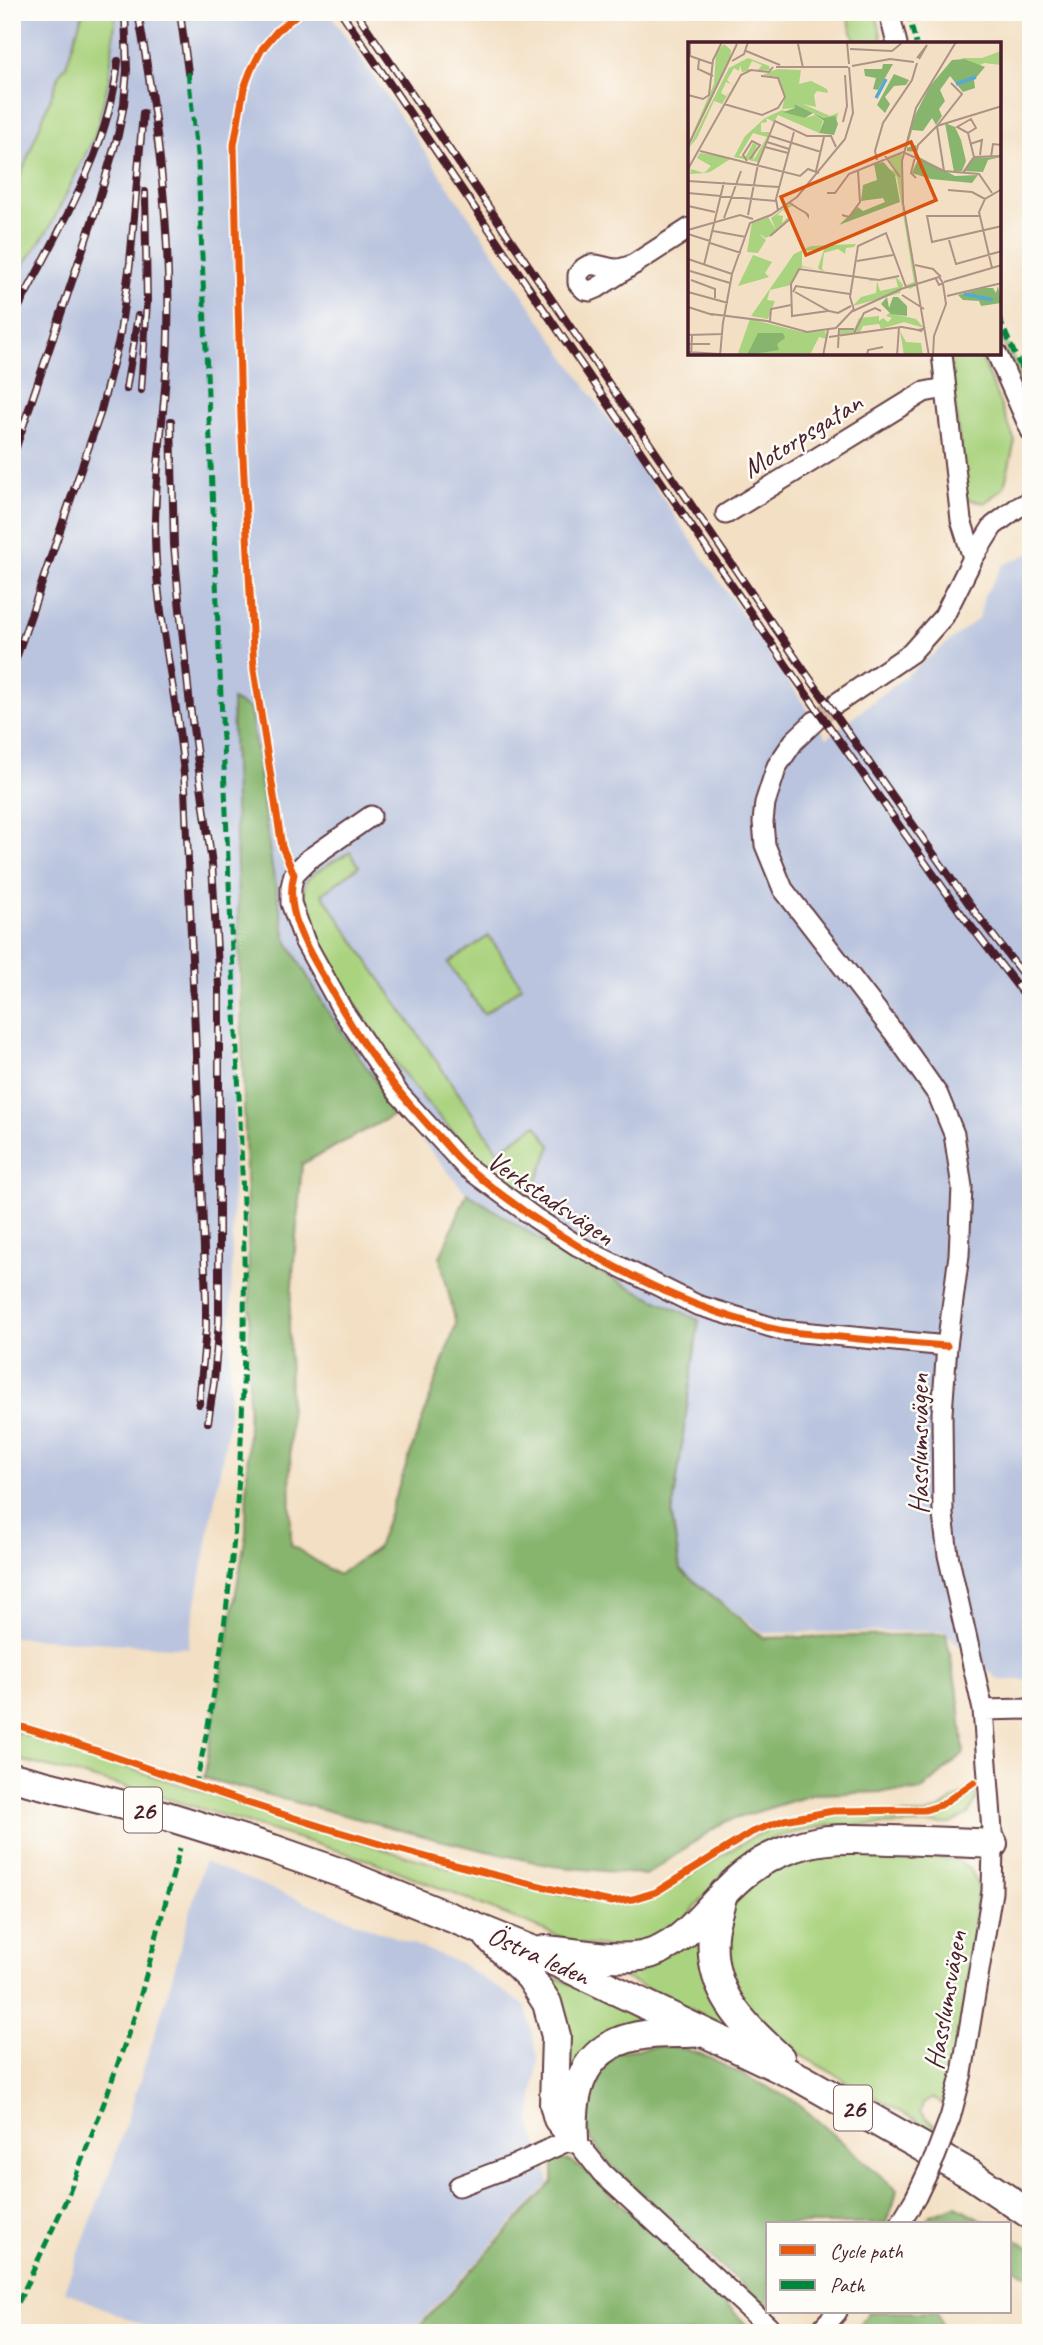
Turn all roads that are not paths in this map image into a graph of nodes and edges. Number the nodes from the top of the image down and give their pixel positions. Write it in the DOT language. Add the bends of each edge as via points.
graph roads {
  1 [pos="889,12"];
  2 [pos="896,42"];
  3 [pos="688,229"];
  4 [pos="635,264"];
  5 [pos="942,355"];
  6 [pos="997,355"];
  7 [pos="945,388"];
  8 [pos="1031,431"];
  9 [pos="1031,501"];
  10 [pos="726,514"];
  11 [pos="973,558"];
  12 [pos="837,703"];
  13 [pos="815,721"];
  14 [pos="371,816"];
  15 [pos="947,1346"];
  16 [pos="1031,1709"];
  17 [pos="983,1710"];
  18 [pos="12,1777"];
  19 [pos="993,1844"];
  20 [pos="723,1893"];
  21 [pos="482,1928"];
  22 [pos="531,1950"];
  23 [pos="707,2032"];
  24 [pos="802,2079"];
  25 [pos="574,2138"];
  26 [pos="459,2186"];
  27 [pos="1031,2215"];
  28 [pos="901,2222"];
  29 [pos="835,2314"];
  30 [pos="775,2333"];
  31 [pos="818,2333"];
  1 -- 2 [label="street"];
  3 -- 4 [label="street"];
  5 -- 7 [label="street"];
  6 -- 8 [label="street"];
  7 -- 10 [label="street, Motorpsgatan" via="924,392"];
  7 -- 11 [label="street" via="961,520"];
  9 -- 11 [label="street" via="993,526"];
  11 -- 12 [label="street" via="944,616 911,653"];
  13 -- 15 [label="street, Hasslumsvägen" via="794,741 778,766 765,803 765,845 783,890 938,1095 954,1133 962,1187"];
  14 -- 15 [label="street, Verkstadsvägen" via="294,874 291,903 305,942 343,1011 399,1094 466,1166 578,1246 697,1305 780,1330"];
  15 -- 17 [label="street, Hasslumsvägen" via="943,1515"];
  16 -- 17 [label="street"];
  17 -- 19 [label="street, Hasslumsvägen"];
  18 -- 21 [label="highway, Östra leden / 26" via="167,1816 273,1849"];
  19 -- 20 [label="highway" via="842,1838 808,1844 769,1858"];
  19 -- 28 [label="street, Hasslumsvägen, bridge" via="999,1892 964,2061 950,2118"];
  20 -- 22 [label="highway" via="683,1936 641,1956"];
  20 -- 24 [label="highway" via="713,1933 716,1979 731,2008"];
  21 -- 22 [label="highway, Östra leden / 26"];
  21 -- 25 [label="highway" via="530,1977 547,2003 556,2036 554,2104 558,2119"];
  22 -- 23 [label="highway, Östra leden / 26"];
  23 -- 24 [label="highway, Östra leden / 26"];
  23 -- 25 [label="highway" via="646,2035 604,2050 581,2077 575,2096"];
  24 -- 27 [label="highway, Östra leden / 26" via="970,2174"];
  25 -- 26 [label="street"];
  25 -- 30 [label="street" via="602,2173"];
  29 -- 31 [label="street"];
}
